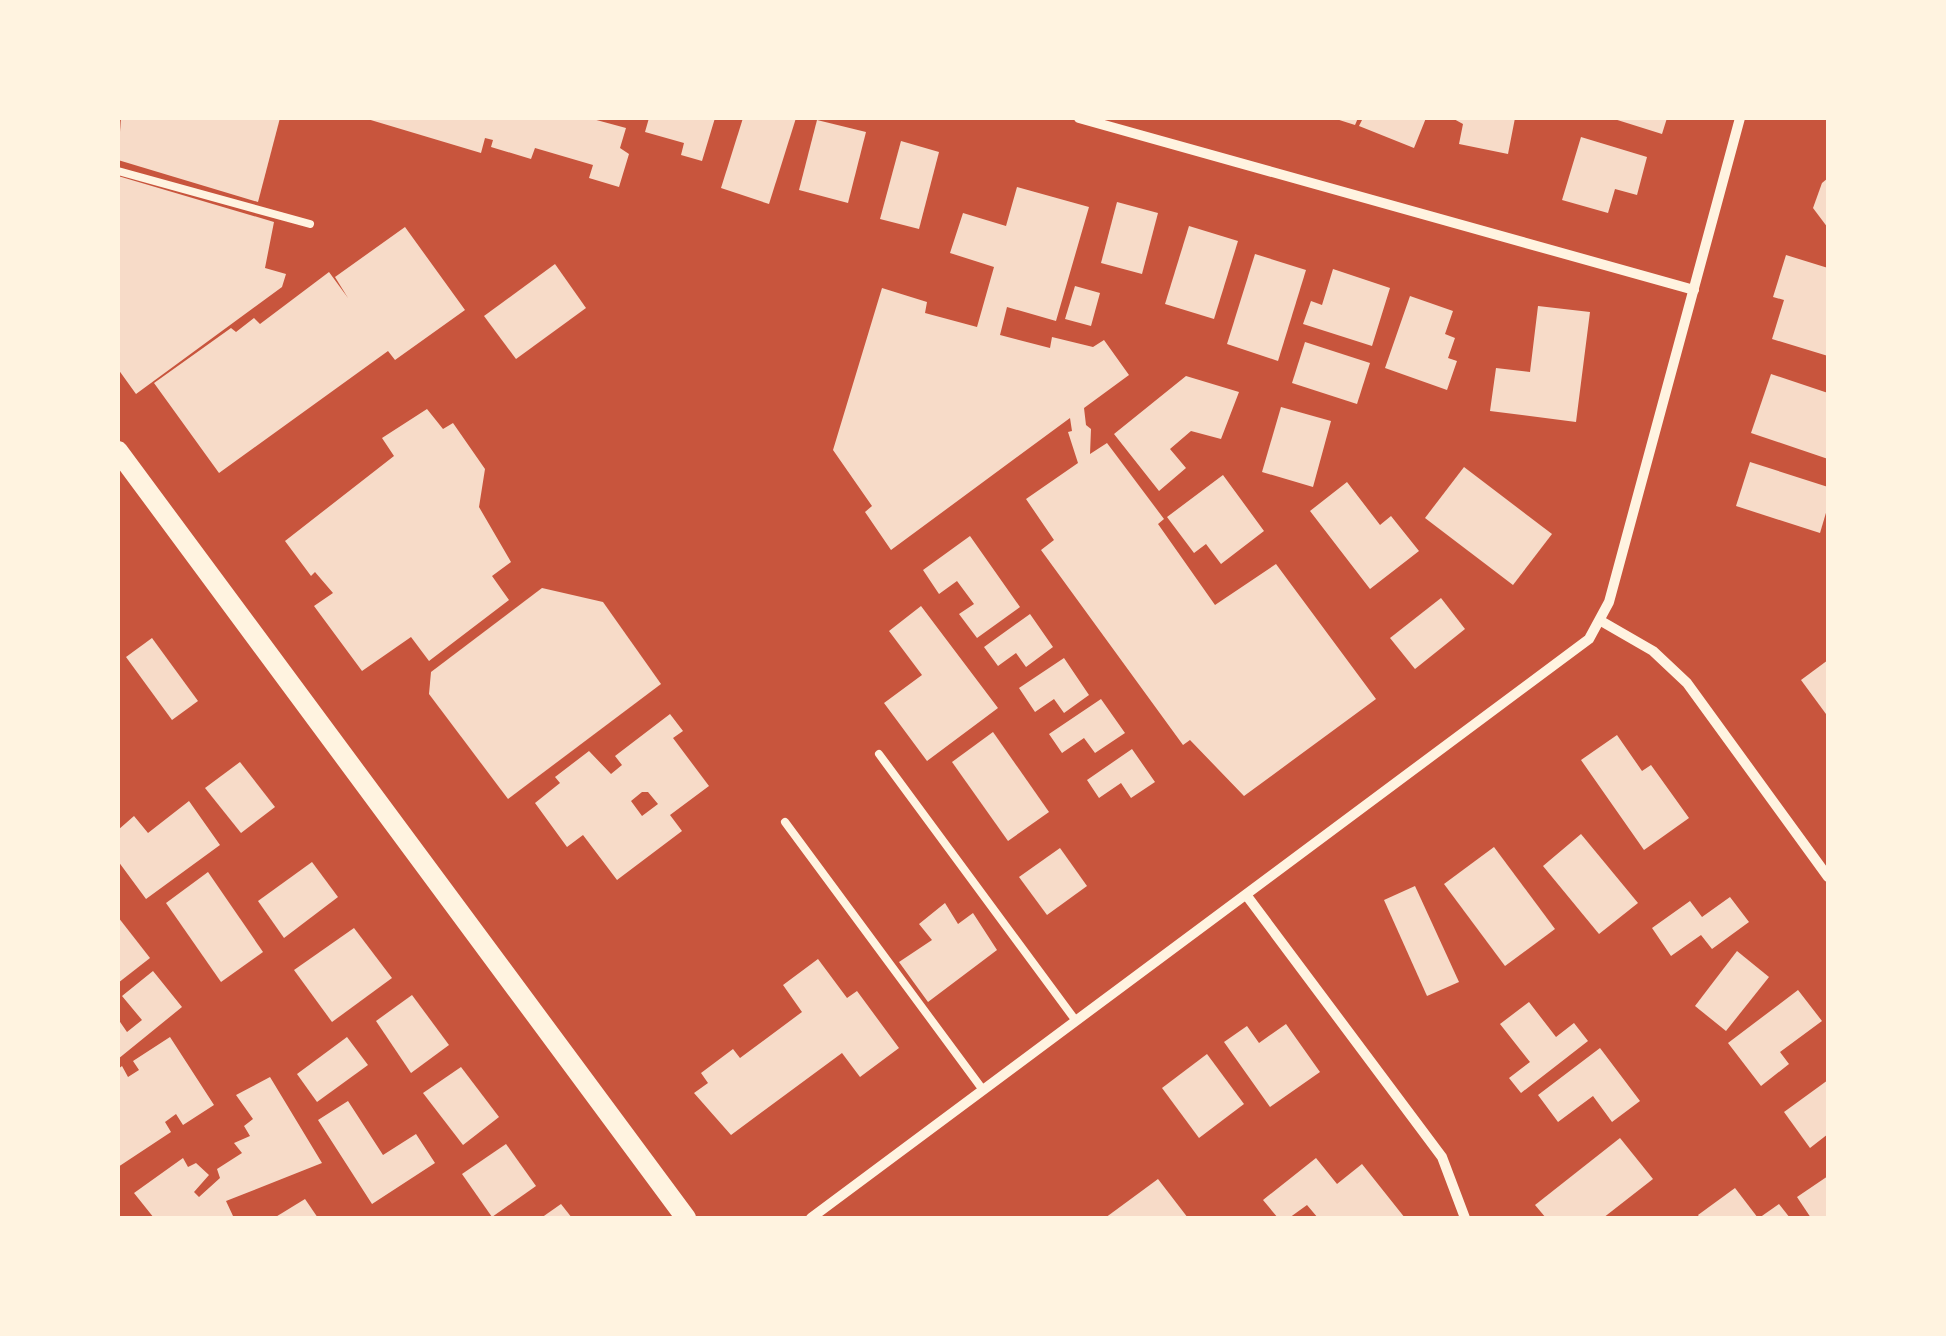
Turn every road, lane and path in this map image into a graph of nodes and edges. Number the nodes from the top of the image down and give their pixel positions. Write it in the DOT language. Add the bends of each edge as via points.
graph roads {
  1 [pos="1079,118"];
  2 [pos="1740,118"];
  3 [pos="118,171"];
  4 [pos="310,224"];
  5 [pos="1694,290"];
  6 [pos="118,451"];
  7 [pos="1601,621"];
  8 [pos="880,754"];
  9 [pos="785,822"];
  10 [pos="1828,877"];
  11 [pos="1246,896"];
  12 [pos="1076,1021"];
  13 [pos="983,1090"];
  14 [pos="686,1218"];
  15 [pos="810,1218"];
  16 [pos="1465,1218"];
  1 -- 5 [label="street"];
  2 -- 5 [label="street"];
  3 -- 4 [label="lane"];
  5 -- 7 [label="street"];
  6 -- 14 [label="main road"];
  7 -- 10 [label="street" via="1680,675"];
  7 -- 11 [label="street" via="1563,662"];
  8 -- 12 [label="lane"];
  9 -- 13 [label="lane"];
  11 -- 12 [label="street"];
  11 -- 16 [label="street" via="1442,1156"];
  12 -- 13 [label="street"];
  13 -- 15 [label="street"];
}
